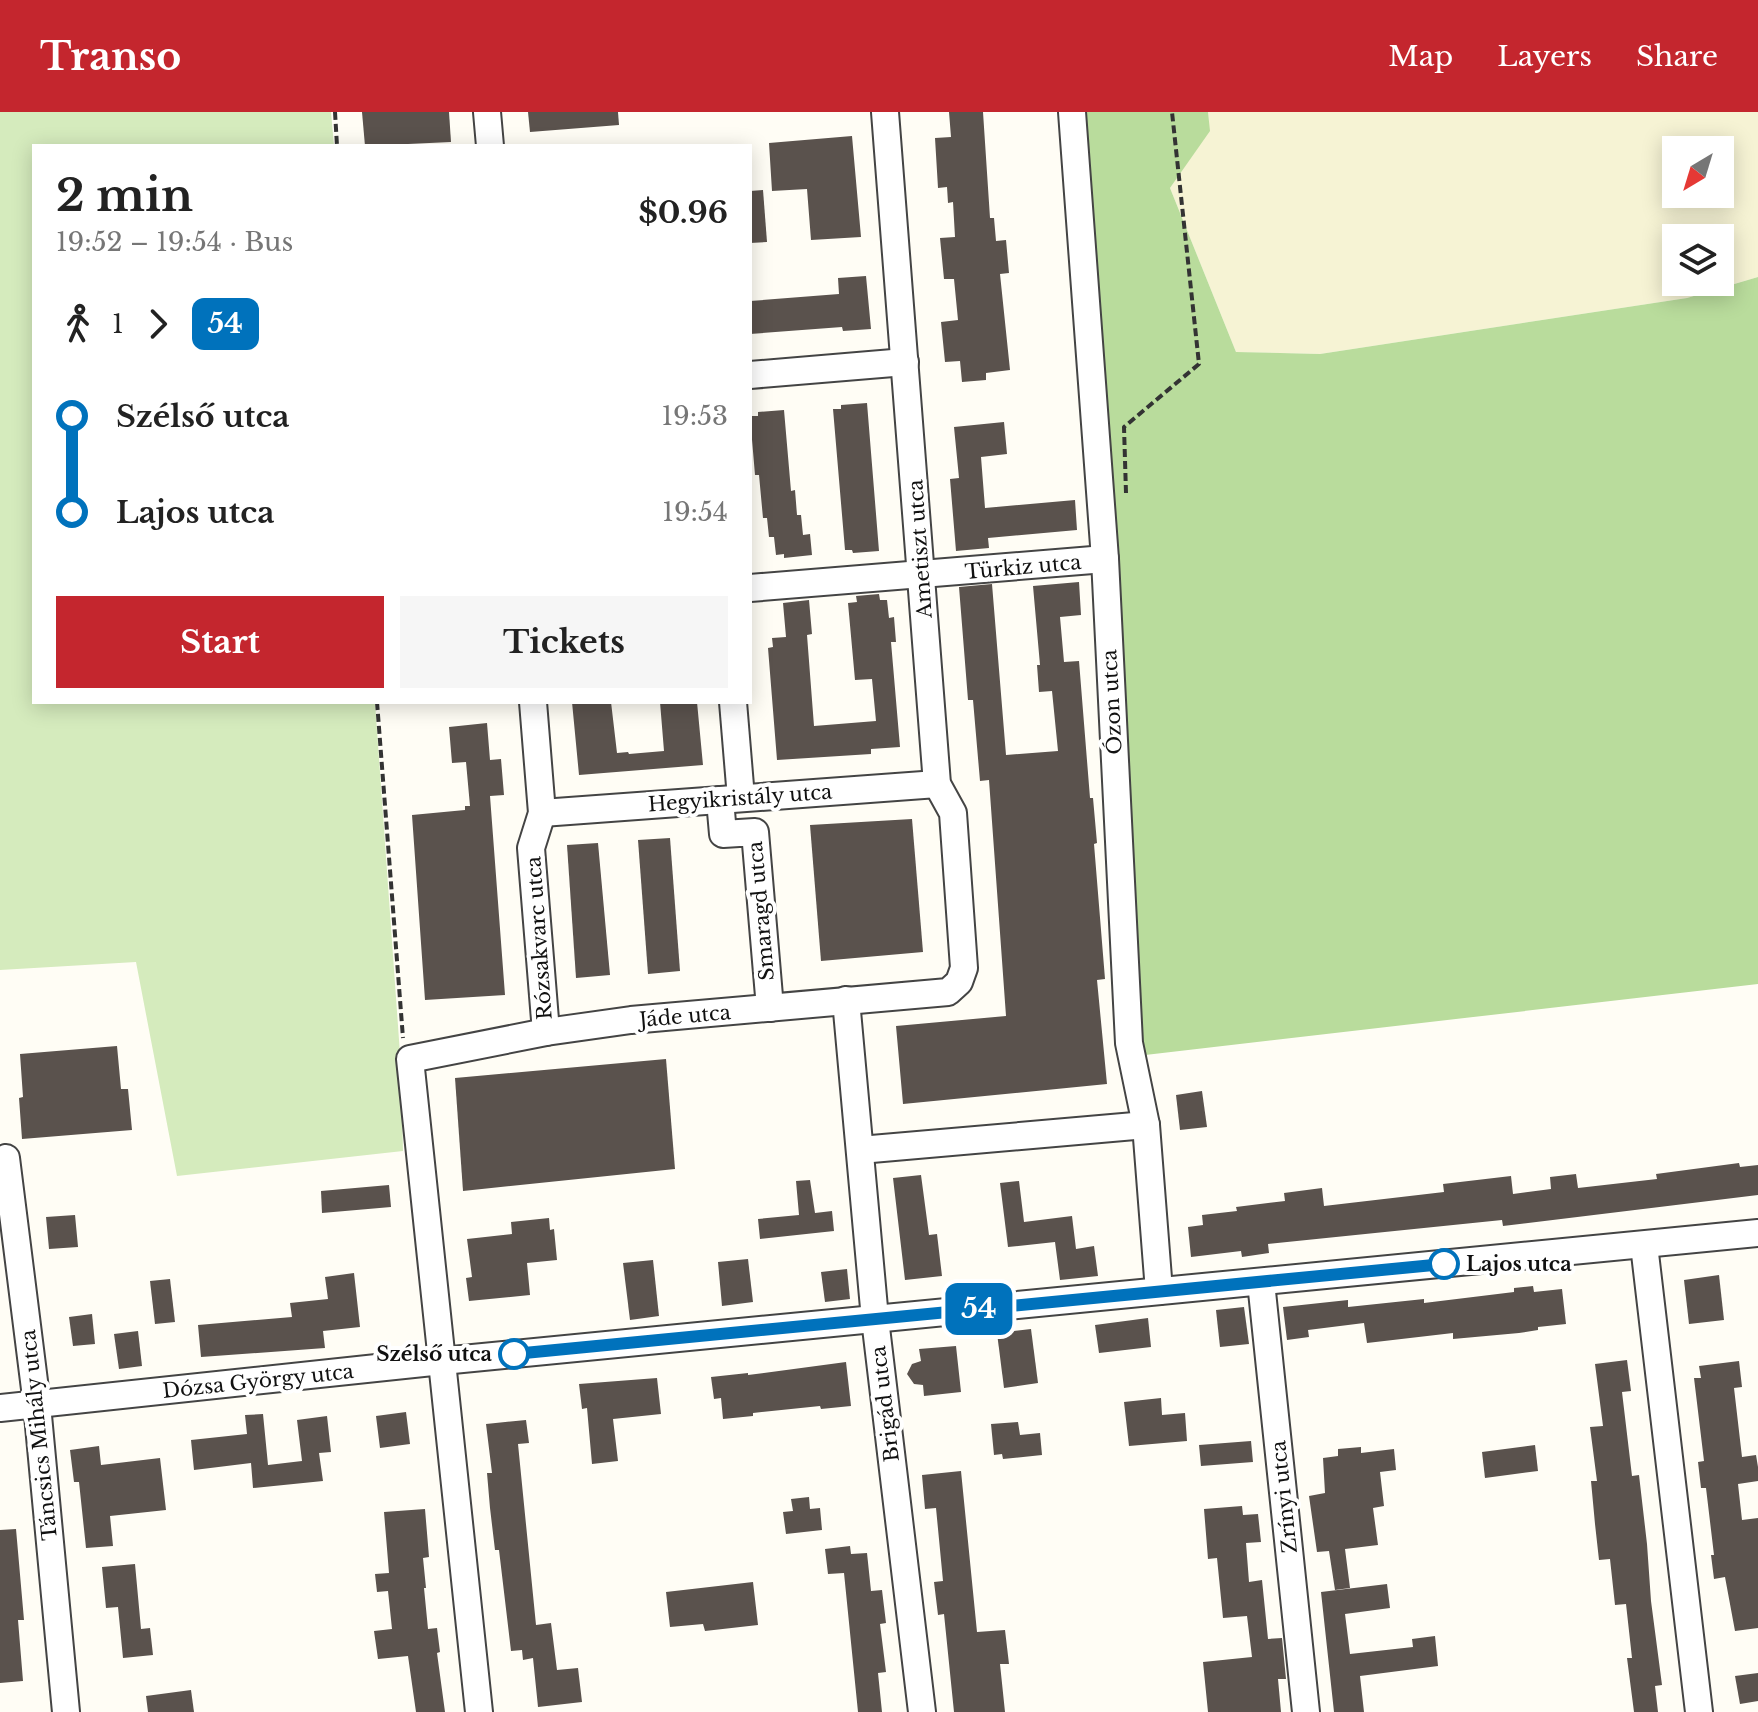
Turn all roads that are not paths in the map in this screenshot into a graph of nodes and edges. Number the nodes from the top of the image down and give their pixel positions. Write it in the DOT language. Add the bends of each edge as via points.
graph roads {
  1 [pos="487,112"];
  2 [pos="885,112"];
  3 [pos="1072,112"];
  4 [pos="490,144"];
  5 [pos="905,362"];
  6 [pos="752,375"];
  7 [pos="1105,559"];
  8 [pos="923,576"];
  9 [pos="752,588"];
  10 [pos="533,704"];
  11 [pos="733,704"];
  12 [pos="937,784"];
  13 [pos="730,799"];
  14 [pos="542,813"];
  15 [pos="959,982"];
  16 [pos="846,1000"];
  17 [pos="770,1008"];
  18 [pos="546,1032"];
  19 [pos="1146,1125"];
  20 [pos="860,1150"];
  21 [pos="6,1158"];
  22 [pos="1758,1233"];
  23 [pos="1644,1245"];
  24 [pos="1261,1282"];
  25 [pos="1159,1291"];
  26 [pos="875,1319"];
  27 [pos="442,1361"];
  28 [pos="37,1405"];
  29 [pos="0,1408"];
  30 [pos="66,1712"];
  31 [pos="479,1712"];
  32 [pos="922,1712"];
  33 [pos="1306,1712"];
  34 [pos="1699,1712"];
  1 -- 4 [label="street"];
  2 -- 5 [label="street, Ametiszt utca"];
  3 -- 7 [label="street, Ózon utca"];
  5 -- 6 [label="street"];
  5 -- 8 [label="street, Ametiszt utca"];
  7 -- 8 [label="street, Türkiz utca"];
  7 -- 19 [label="street, Ózon utca" via="1129,1043"];
  8 -- 9 [label="street, Türkiz utca"];
  8 -- 12 [label="street, Ametiszt utca"];
  10 -- 14 [label="street, Rózsakvarc utca"];
  11 -- 13 [label="street"];
  12 -- 13 [label="street, Hegyikristály utca"];
  12 -- 15 [label="street, Ametiszt utca" via="953,813 964,968"];
  13 -- 14 [label="street, Hegyikristály utca"];
  13 -- 17 [label="street, Smaragd utca" via="723,834 755,832"];
  14 -- 18 [label="street, Rózsakvarc utca" via="531,848"];
  15 -- 16 [label="street, Jáde utca" via="948,992"];
  16 -- 17 [label="street, Jáde utca"];
  16 -- 20 [label="street, Brigád utca"];
  17 -- 18 [label="street, Jáde utca"];
  18 -- 27 [label="street, Jáde utca" via="410,1059"];
  19 -- 20 [label="street"];
  19 -- 25 [label="street, Ózon utca"];
  20 -- 26 [label="street, Brigád utca"];
  21 -- 28 [label="street, Táncsics Mihály utca"];
  22 -- 23 [label="street, Dózsa György utca"];
  23 -- 24 [label="street, Dózsa György utca"];
  23 -- 34 [label="street"];
  24 -- 25 [label="street, Dózsa György utca"];
  24 -- 33 [label="street, Zrínyi utca"];
  25 -- 26 [label="street, Dózsa György utca"];
  26 -- 27 [label="street, Dózsa György utca"];
  26 -- 32 [label="street, Brigád utca"];
  27 -- 28 [label="street, Dózsa György utca"];
  27 -- 31 [label="street"];
  28 -- 29 [label="street, Dózsa György utca"];
  28 -- 30 [label="street, Táncsics Mihály utca"];
}
